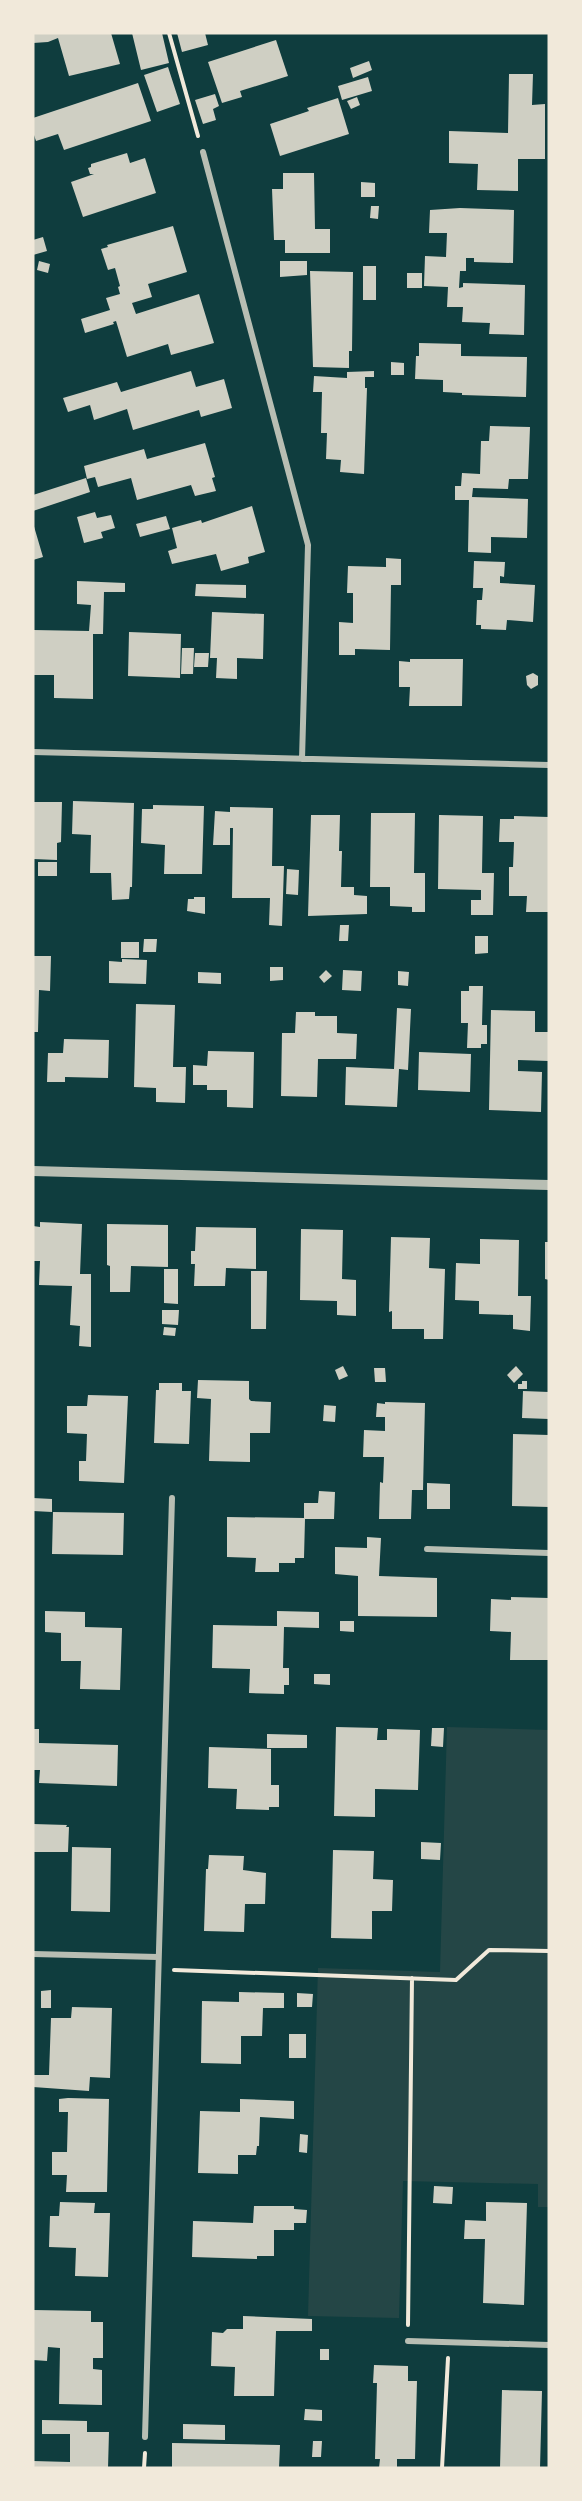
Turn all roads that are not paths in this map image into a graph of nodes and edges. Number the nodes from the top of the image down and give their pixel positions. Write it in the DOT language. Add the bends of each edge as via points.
graph roads {
  1 [pos="203,152"];
  2 [pos="33,752"];
  3 [pos="302,759"];
  4 [pos="549,765"];
  5 [pos="33,1171"];
  6 [pos="549,1185"];
  7 [pos="172,1498"];
  8 [pos="427,1549"];
  9 [pos="549,1553"];
  10 [pos="33,1954"];
  11 [pos="158,1957"];
  12 [pos="408,2341"];
  13 [pos="549,2344"];
  14 [pos="145,2437"];
  1 -- 3 [label="street" via="308,545"];
  2 -- 3 [label="street"];
  3 -- 4 [label="street"];
  5 -- 6 [label="street"];
  7 -- 11 [label="street"];
  8 -- 9 [label="street"];
  10 -- 11 [label="street"];
  11 -- 14 [label="street"];
  12 -- 13 [label="street"];
}
